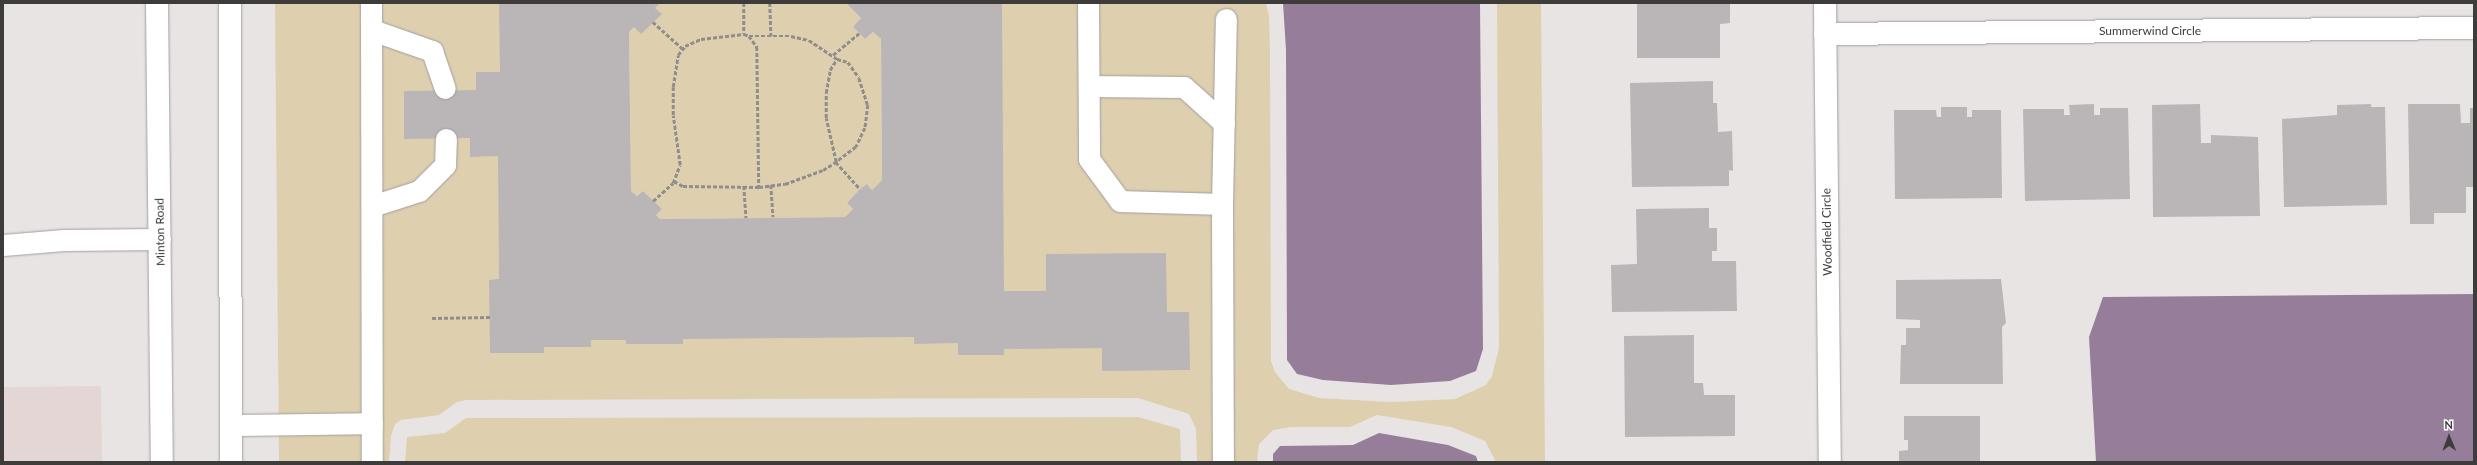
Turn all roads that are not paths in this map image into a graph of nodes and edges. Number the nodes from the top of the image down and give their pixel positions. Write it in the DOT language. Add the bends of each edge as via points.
graph roads {
  1 [pos="157,3"];
  2 [pos="230,3"];
  3 [pos="371,3"];
  4 [pos="1088,3"];
  5 [pos="1825,3"];
  6 [pos="1226,19"];
  7 [pos="2474,28"];
  8 [pos="372,30"];
  9 [pos="1825,34"];
  10 [pos="1089,86"];
  11 [pos="445,88"];
  12 [pos="1224,123"];
  13 [pos="446,139"];
  14 [pos="1222,204"];
  15 [pos="372,206"];
  16 [pos="160,239"];
  17 [pos="3,245"];
  18 [pos="372,423"];
  19 [pos="231,425"];
  20 [pos="162,462"];
  21 [pos="231,462"];
  22 [pos="372,462"];
  23 [pos="1222,462"];
  24 [pos="1830,462"];
  1 -- 16 [label="street, Minton Road"];
  2 -- 19 [label="street"];
  3 -- 8 [label="lane"];
  4 -- 10 [label="lane"];
  5 -- 9 [label="street, Woodfield Circle"];
  6 -- 12 [label="lane"];
  7 -- 9 [label="street, Summerwind Circle"];
  8 -- 11 [label="lane" via="432,51"];
  8 -- 15 [label="lane"];
  9 -- 24 [label="street, Woodfield Circle"];
  10 -- 12 [label="lane" via="1184,87"];
  10 -- 14 [label="lane" via="1089,159 1120,201"];
  12 -- 14 [label="lane"];
  13 -- 15 [label="lane" via="445,166 419,191"];
  14 -- 23 [label="lane"];
  15 -- 18 [label="lane"];
  16 -- 17 [label="lane" via="64,240"];
  16 -- 20 [label="street, Minton Road"];
  18 -- 19 [label="lane"];
  18 -- 22 [label="lane"];
  19 -- 21 [label="street"];
}
